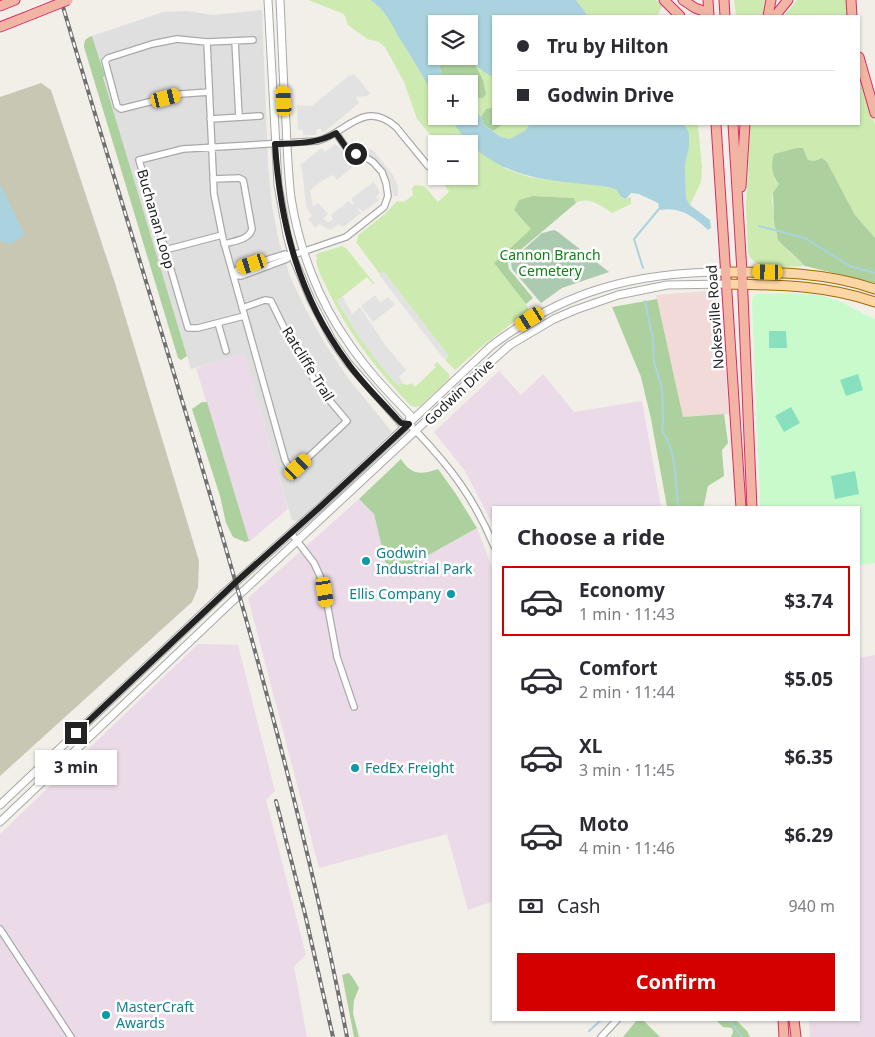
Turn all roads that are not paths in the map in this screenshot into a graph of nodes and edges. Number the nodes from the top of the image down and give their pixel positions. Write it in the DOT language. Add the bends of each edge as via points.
graph roads {
  1 [pos="15,0"];
  2 [pos="68,0"];
  3 [pos="268,0"];
  4 [pos="280,0"];
  5 [pos="664,0"];
  6 [pos="683,0"];
  7 [pos="708,0"];
  8 [pos="724,0"];
  9 [pos="771,0"];
  10 [pos="788,0"];
  11 [pos="851,0"];
  12 [pos="0,6"];
  13 [pos="679,15"];
  14 [pos="709,15"];
  15 [pos="726,15"];
  16 [pos="768,15"];
  17 [pos="776,15"];
  18 [pos="852,15"];
  19 [pos="0,27"];
  20 [pos="253,40"];
  21 [pos="207,42"];
  22 [pos="235,42"];
  23 [pos="860,60"];
  24 [pos="209,92"];
  25 [pos="875,113"];
  26 [pos="260,116"];
  27 [pos="239,117"];
  28 [pos="210,119"];
  29 [pos="716,125"];
  30 [pos="733,125"];
  31 [pos="745,125"];
  32 [pos="336,133"];
  33 [pos="275,144"];
  34 [pos="287,144"];
  35 [pos="212,148"];
  36 [pos="428,166"];
  37 [pos="214,179"];
  38 [pos="738,210"];
  39 [pos="222,235"];
  40 [pos="224,244"];
  41 [pos="165,250"];
  42 [pos="304,250"];
  43 [pos="291,255"];
  44 [pos="725,272"];
  45 [pos="742,272"];
  46 [pos="232,275"];
  47 [pos="726,284"];
  48 [pos="742,284"];
  49 [pos="875,289"];
  50 [pos="875,302"];
  51 [pos="242,308"];
  52 [pos="548,309"];
  53 [pos="244,316"];
  54 [pos="554,320"];
  55 [pos="218,323"];
  56 [pos="226,351"];
  57 [pos="409,424"];
  58 [pos="416,431"];
  59 [pos="741,506"];
  60 [pos="752,506"];
  61 [pos="291,532"];
  62 [pos="298,541"];
  63 [pos="492,542"];
  64 [pos="354,707"];
  65 [pos="0,806"];
  66 [pos="0,822"];
  67 [pos="0,929"];
  68 [pos="616,1021"];
  69 [pos="783,1021"];
  70 [pos="794,1021"];
  71 [pos="71,1037"];
  72 [pos="601,1037"];
  73 [pos="784,1037"];
  74 [pos="796,1037"];
  1 -- 12 [label="highway"];
  2 -- 19 [label="highway, bridge"];
  3 -- 33 [label="street"];
  4 -- 34 [label="street"];
  5 -- 13 [label="highway"];
  6 -- 14 [label="highway"];
  7 -- 14 [label="highway"];
  8 -- 15 [label="highway"];
  9 -- 16 [label="highway"];
  10 -- 17 [label="highway"];
  11 -- 18 [label="highway"];
  20 -- 22 [label="street"];
  21 -- 22 [label="street"];
  21 -- 24 [label="street, Ratcliffe Trail"];
  21 -- 24 [label="street" via="177,39 152,44 105,61 117,106 121,109 180,94"];
  22 -- 27 [label="street"];
  23 -- 25 [label="highway"];
  24 -- 28 [label="street, Ratcliffe Trail"];
  26 -- 27 [label="street"];
  27 -- 28 [label="street"];
  28 -- 35 [label="street, Ratcliffe Trail"];
  29 -- 44 [label="highway, Nokesville Road"];
  30 -- 38 [label="highway, Nokesville Road"];
  31 -- 38 [label="highway"];
  32 -- 34 [label="street, Buchanan Loop" via="317,141"];
  32 -- 36 [label="street, Buchanan Loop" via="353,120 372,116 383,118 396,127"];
  32 -- 42 [label="street" via="347,149 373,162 382,172 388,196 384,207 346,238"];
  33 -- 34 [label="street, Buchanan Loop"];
  33 -- 35 [label="street, Buchanan Loop"];
  33 -- 43 [label="street" via="280,202"];
  34 -- 42 [label="street" via="292,199"];
  35 -- 37 [label="street, Ratcliffe Trail"];
  35 -- 41 [label="street, Buchanan Loop" via="177,150 140,160"];
  37 -- 39 [label="street, Ratcliffe Trail"];
  37 -- 40 [label="street" via="243,180 252,229 246,237"];
  38 -- 45 [label="highway, Nokesville Road"];
  39 -- 40 [label="street, Ratcliffe Trail"];
  39 -- 41 [label="street"];
  40 -- 46 [label="street, Ratcliffe Trail"];
  41 -- 55 [label="street, Buchanan Loop" via="188,328"];
  42 -- 43 [label="street"];
  42 -- 57 [label="street" via="335,322 379,383 410,414"];
  43 -- 46 [label="street" via="284,254 238,269"];
  43 -- 57 [label="street" via="337,348 401,423"];
  44 -- 45 [label="main road, Godwin Drive"];
  44 -- 47 [label="highway, Nokesville Road"];
  44 -- 52 [label="street, Godwin Drive" via="678,273 633,280 589,292"];
  45 -- 48 [label="highway, Nokesville Road"];
  45 -- 49 [label="main road, Godwin Drive" via="808,274"];
  46 -- 51 [label="street, Ratcliffe Trail"];
  47 -- 48 [label="main road, Godwin Drive"];
  47 -- 54 [label="street, Godwin Drive" via="645,289 598,301"];
  47 -- 59 [label="highway, Nokesville Road"];
  48 -- 50 [label="main road, Godwin Drive" via="808,286"];
  48 -- 60 [label="highway, Nokesville Road"];
  51 -- 53 [label="street, Ratcliffe Trail"];
  51 -- 53 [label="street, Ratcliffe Trail" via="271,301 292,344 320,389 347,422 298,467 290,469 285,460"];
  52 -- 54 [label="street"];
  52 -- 57 [label="street, Godwin Drive" via="491,346"];
  53 -- 55 [label="street, Buchanan Loop"];
  54 -- 58 [label="street, Godwin Drive" via="503,351"];
  55 -- 56 [label="street"];
  57 -- 58 [label="street"];
  57 -- 61 [label="street, Godwin Drive"];
  58 -- 62 [label="street, Godwin Drive"];
  58 -- 63 [label="street" via="459,481"];
  61 -- 62 [label="street"];
  61 -- 65 [label="street, Godwin Drive"];
  62 -- 64 [label="street" via="320,576 337,657"];
  62 -- 66 [label="street, Godwin Drive"];
  67 -- 71 [label="street"];
  68 -- 72 [label="street"];
  69 -- 73 [label="highway"];
  70 -- 74 [label="highway"];
}
